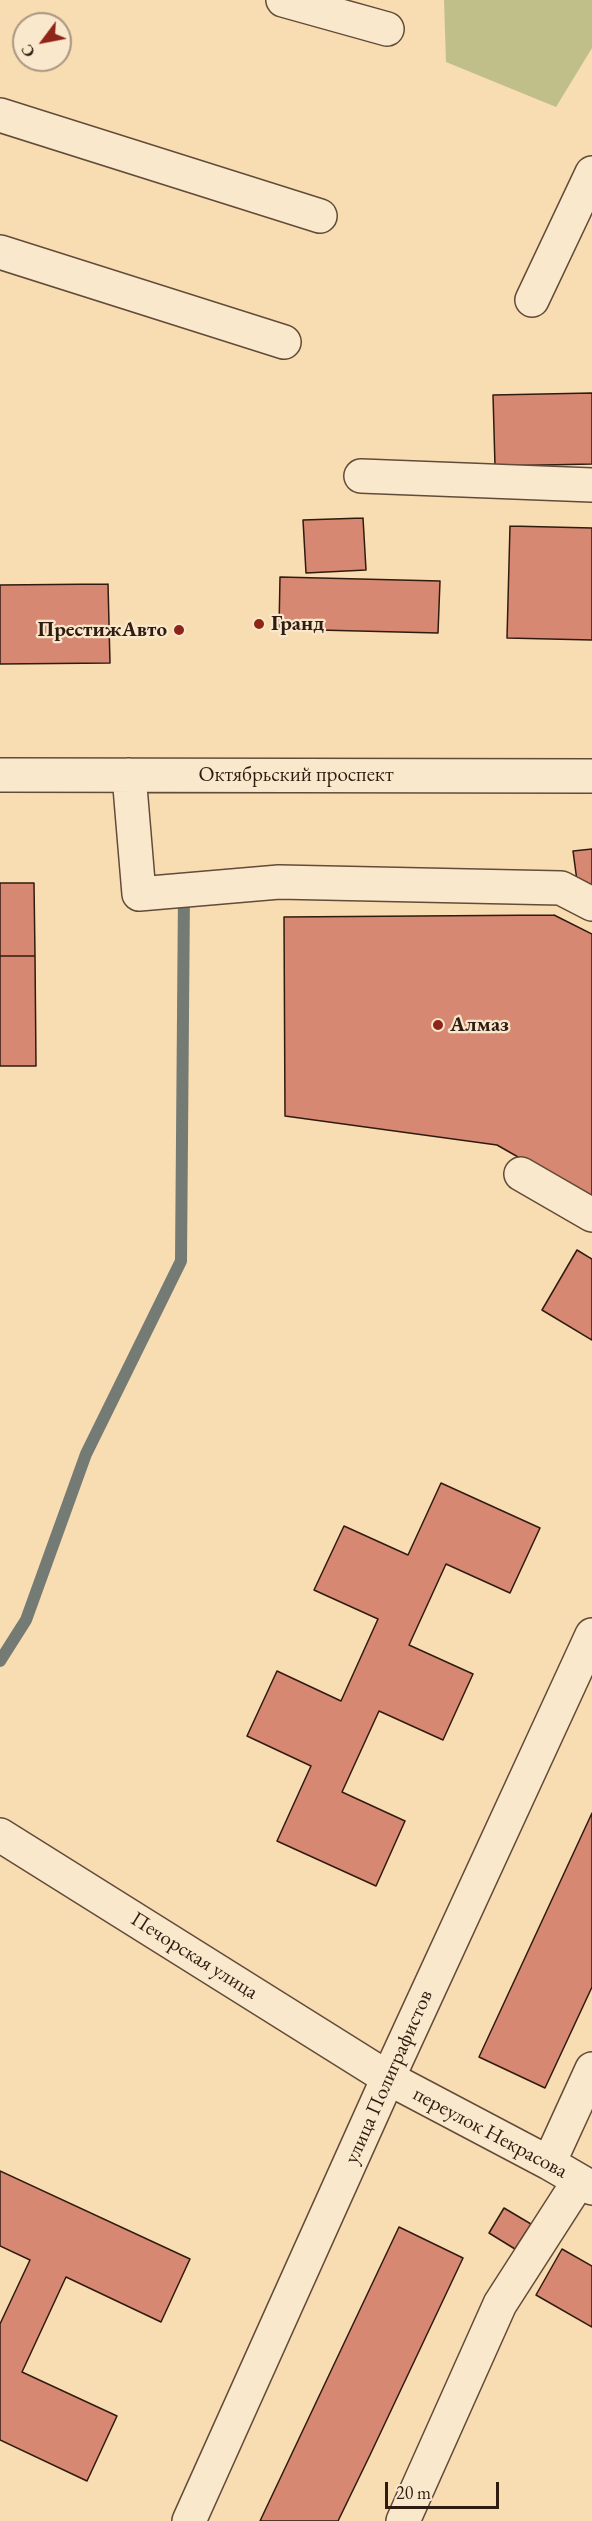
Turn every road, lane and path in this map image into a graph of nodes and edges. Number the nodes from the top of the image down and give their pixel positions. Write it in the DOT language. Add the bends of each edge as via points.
graph roads {
  1 [pos="283,0"];
  2 [pos="387,29"];
  3 [pos="0,115"];
  4 [pos="592,173"];
  5 [pos="320,216"];
  6 [pos="0,252"];
  7 [pos="532,300"];
  8 [pos="284,342"];
  9 [pos="361,476"];
  10 [pos="592,485"];
  11 [pos="0,775"];
  12 [pos="129,775"];
  13 [pos="592,776"];
  14 [pos="592,904"];
  15 [pos="521,1174"];
  16 [pos="592,1215"];
  17 [pos="592,1635"];
  18 [pos="0,1835"];
  19 [pos="592,2069"];
  20 [pos="388,2078"];
  21 [pos="549,2163"];
  22 [pos="586,2185"];
  23 [pos="189,2521"];
  24 [pos="403,2521"];
  1 -- 2 [label="street"];
  3 -- 5 [label="street"];
  4 -- 7 [label="street"];
  6 -- 8 [label="street"];
  9 -- 10 [label="street"];
  11 -- 12 [label="street, Октябрьский проспект"];
  12 -- 13 [label="street, Октябрьский проспект"];
  12 -- 14 [label="street" via="139,894 279,882 561,888"];
  15 -- 16 [label="street"];
  17 -- 20 [label="street, улица Полиграфистов"];
  18 -- 20 [label="street, Печорская улица"];
  19 -- 21 [label="street"];
  20 -- 21 [label="street, переулок Некрасова"];
  20 -- 23 [label="street, улица Полиграфистов"];
  21 -- 22 [label="street, переулок Некрасова"];
  22 -- 24 [label="street" via="500,2304"];
}
